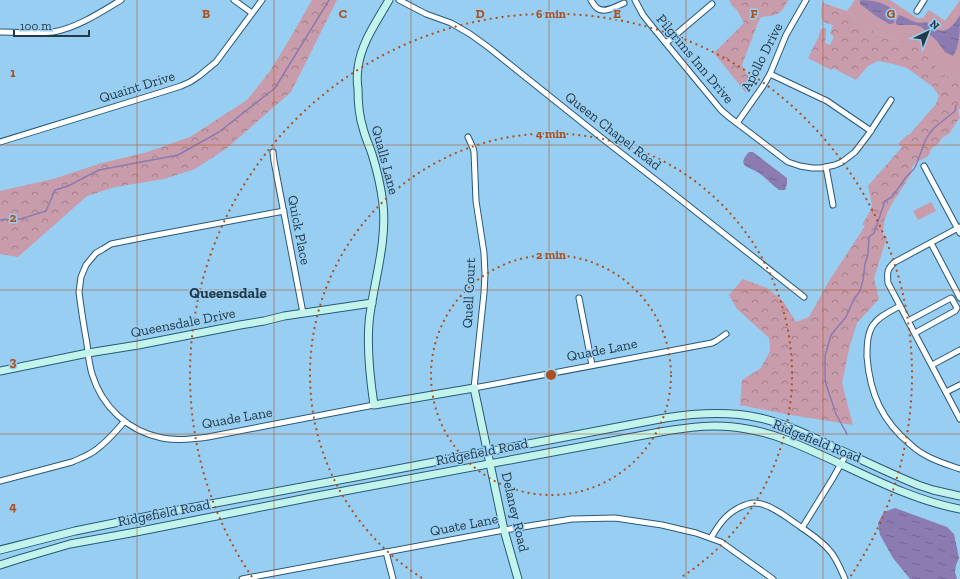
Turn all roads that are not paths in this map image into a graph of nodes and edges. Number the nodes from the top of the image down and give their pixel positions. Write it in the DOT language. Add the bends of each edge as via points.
graph roads {
  1 [pos="121,0"];
  2 [pos="234,0"];
  3 [pos="262,0"];
  4 [pos="389,0"];
  5 [pos="398,0"];
  6 [pos="591,0"];
  7 [pos="635,0"];
  8 [pos="806,0"];
  9 [pos="924,0"];
  10 [pos="624,3"];
  11 [pos="712,4"];
  12 [pos="917,11"];
  13 [pos="252,13"];
  14 [pos="0,32"];
  15 [pos="666,43"];
  16 [pos="770,74"];
  17 [pos="892,100"];
  18 [pos="737,123"];
  19 [pos="871,130"];
  20 [pos="468,137"];
  21 [pos="0,142"];
  22 [pos="273,152"];
  23 [pos="924,166"];
  24 [pos="826,167"];
  25 [pos="833,205"];
  26 [pos="284,211"];
  27 [pos="959,230"];
  28 [pos="931,243"];
  29 [pos="804,297"];
  30 [pos="579,298"];
  31 [pos="960,298"];
  32 [pos="372,303"];
  33 [pos="900,306"];
  34 [pos="303,313"];
  35 [pos="908,321"];
  36 [pos="915,333"];
  37 [pos="726,334"];
  38 [pos="960,350"];
  39 [pos="88,353"];
  40 [pos="592,365"];
  41 [pos="932,365"];
  42 [pos="0,371"];
  43 [pos="960,385"];
  44 [pos="474,388"];
  45 [pos="946,392"];
  46 [pos="374,405"];
  47 [pos="960,419"];
  48 [pos="124,422"];
  49 [pos="487,452"];
  50 [pos="847,453"];
  51 [pos="490,464"];
  52 [pos="841,464"];
  53 [pos="960,470"];
  54 [pos="0,481"];
  55 [pos="960,496"];
  56 [pos="960,509"];
  57 [pos="802,528"];
  58 [pos="504,530"];
  59 [pos="711,538"];
  60 [pos="0,550"];
  61 [pos="386,552"];
  62 [pos="0,565"];
  63 [pos="271,576"];
  64 [pos="242,579"];
  65 [pos="393,579"];
  66 [pos="518,579"];
  67 [pos="773,579"];
  68 [pos="846,579"];
  1 -- 14 [label="street" via="65,29 44,33"];
  2 -- 13 [label="street"];
  3 -- 13 [label="street, Quaint Drive"];
  4 -- 32 [label="main road, Qualls Lane" via="367,37 357,73 361,121 377,173 383,205 381,254"];
  5 -- 29 [label="street, Queen Chapel Road" via="451,24 488,47"];
  6 -- 10 [label="street" via="601,10"];
  7 -- 15 [label="street, Pilgrims Inn Drive"];
  8 -- 16 [label="street, Apollo Drive" via="786,35"];
  9 -- 12 [label="street"];
  11 -- 15 [label="street"];
  13 -- 21 [label="street, Quaint Drive" via="216,62 190,82"];
  15 -- 18 [label="street, Pilgrims Inn Drive" via="721,110"];
  16 -- 18 [label="street, Apollo Drive"];
  16 -- 19 [label="street" via="828,101"];
  17 -- 19 [label="street, Pilgrims Inn Drive"];
  18 -- 24 [label="street, Pilgrims Inn Drive" via="788,162 808,168"];
  19 -- 24 [label="street, Pilgrims Inn Drive" via="849,157"];
  20 -- 44 [label="street, Quell Court" via="474,152 476,201 484,253 484,293"];
  22 -- 26 [label="street, Quick Place"];
  23 -- 27 [label="street"];
  24 -- 25 [label="street"];
  26 -- 34 [label="street, Quick Place"];
  26 -- 39 [label="street, Quade Lane" via="111,244 103,249 86,265 79,285"];
  27 -- 28 [label="street"];
  28 -- 31 [label="street"];
  28 -- 33 [label="street" via="895,262 888,270 888,283"];
  30 -- 40 [label="street"];
  32 -- 34 [label="main road, Queensdale Drive"];
  32 -- 46 [label="main road, Qualls Lane" via="369,347"];
  33 -- 35 [label="street"];
  33 -- 53 [label="street" via="884,314 873,324 869,333 868,369 876,400 886,418 912,446 933,460"];
  34 -- 39 [label="main road, Queensdale Drive"];
  35 -- 36 [label="street"];
  35 -- 36 [label="street" via="952,299 957,308 955,311"];
  36 -- 41 [label="street"];
  37 -- 40 [label="street, Quade Lane" via="712,343"];
  38 -- 41 [label="street"];
  39 -- 42 [label="main road, Queensdale Drive"];
  39 -- 48 [label="street, Quade Lane" via="92,373 101,395"];
  40 -- 44 [label="street, Quade Lane"];
  41 -- 45 [label="street"];
  43 -- 45 [label="street"];
  44 -- 46 [label="main road, Quade Lane"];
  44 -- 49 [label="main road, Quell Court"];
  45 -- 47 [label="street"];
  46 -- 48 [label="street, Quade Lane" via="190,440 163,438"];
  48 -- 54 [label="street" via="97,449 72,462"];
  49 -- 50 [label="main road, Ridgefield Road" via="670,417 712,413 759,418 801,432"];
  49 -- 51 [label="main road, Delaney Road"];
  49 -- 60 [label="main road, Ridgefield Road" via="173,511 74,531"];
  50 -- 52 [label="street"];
  50 -- 55 [label="main road, Ridgefield Road" via="918,485"];
  51 -- 52 [label="main road, Ridgefield Road" via="683,428 714,425 773,435"];
  51 -- 58 [label="main road, Delaney Road"];
  51 -- 62 [label="main road, Ridgefield Road" via="70,544"];
  52 -- 56 [label="main road, Ridgefield Road" via="915,496"];
  52 -- 57 [label="street"];
  57 -- 59 [label="street" via="777,510 762,504 749,504 728,514"];
  57 -- 68 [label="street" via="829,550"];
  58 -- 59 [label="street, Quate Lane" via="572,519 615,518 662,525"];
  58 -- 61 [label="street, Quate Lane"];
  58 -- 66 [label="main road, Delaney Road"];
  59 -- 67 [label="street, Quate Lane" via="721,542"];
  61 -- 63 [label="street, Quate Lane"];
  61 -- 65 [label="street"];
  63 -- 64 [label="street, Quate Lane"];
}
